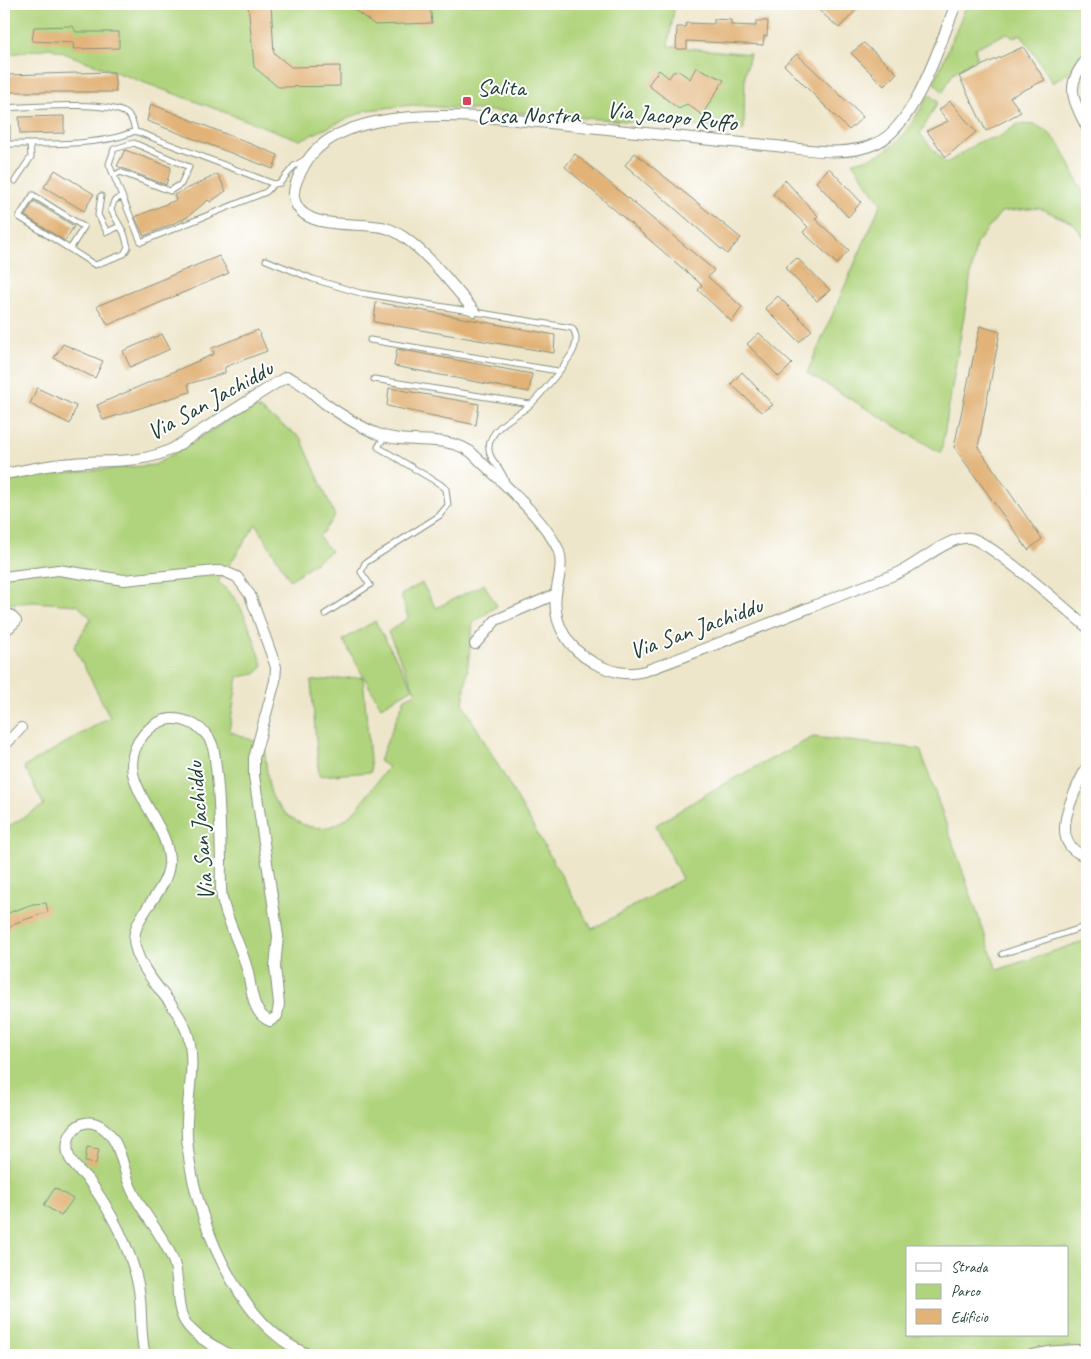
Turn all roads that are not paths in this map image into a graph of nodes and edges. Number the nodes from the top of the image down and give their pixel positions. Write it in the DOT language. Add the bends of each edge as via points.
graph roads {
  1 [pos="956,4"];
  2 [pos="1087,59"];
  3 [pos="4,108"];
  4 [pos="7,126"];
  5 [pos="1087,128"];
  6 [pos="135,131"];
  7 [pos="30,144"];
  8 [pos="308,157"];
  9 [pos="114,176"];
  10 [pos="15,180"];
  11 [pos="274,184"];
  12 [pos="101,196"];
  13 [pos="122,196"];
  14 [pos="120,226"];
  15 [pos="70,249"];
  16 [pos="266,260"];
  17 [pos="474,311"];
  18 [pos="370,340"];
  19 [pos="558,371"];
  20 [pos="374,379"];
  21 [pos="530,404"];
  22 [pos="384,436"];
  23 [pos="4,474"];
  24 [pos="506,488"];
  25 [pos="4,576"];
  26 [pos="556,594"];
  27 [pos="4,614"];
  28 [pos="325,614"];
  29 [pos="1087,628"];
  30 [pos="4,632"];
  31 [pos="474,644"];
  32 [pos="21,728"];
  33 [pos="4,746"];
  34 [pos="1087,767"];
  35 [pos="1087,856"];
  36 [pos="1087,926"];
  37 [pos="1002,954"];
  38 [pos="1087,1347"];
  39 [pos="145,1355"];
  40 [pos="230,1355"];
  41 [pos="312,1355"];
  42 [pos="1019,1355"];
  1 -- 8 [label="street, Via Jacopo Ruffo" via="907,115 889,136 854,150 828,151 480,117 434,116 391,120 351,129 324,141"];
  2 -- 5 [label="street" via="1072,85 1074,100"];
  3 -- 6 [label="lane" via="71,106 117,109 130,117"];
  4 -- 7 [label="lane" via="8,144"];
  6 -- 7 [label="lane" via="125,136 64,144"];
  6 -- 11 [label="lane"];
  7 -- 10 [label="lane" via="31,157"];
  8 -- 11 [label="lane" via="294,166 280,183"];
  8 -- 17 [label="street, Via Jacopo Ruffo" via="294,192 296,206 301,212 323,222 392,230 441,272"];
  9 -- 9 [label="lane" via="109,164 114,149 134,143 189,167 181,184 170,191 120,172"];
  9 -- 13 [label="lane"];
  11 -- 13 [label="lane" via="266,192 141,242"];
  12 -- 14 [label="lane" via="98,215 108,232"];
  13 -- 14 [label="lane" via="114,201 110,210"];
  14 -- 15 [label="lane" via="128,246 124,254 95,265"];
  15 -- 15 [label="lane" via="19,217 33,194 84,227"];
  16 -- 17 [label="lane" via="360,293"];
  17 -- 19 [label="lane" via="572,328 576,333 575,346"];
  18 -- 19 [label="lane"];
  19 -- 21 [label="lane"];
  20 -- 21 [label="lane"];
  21 -- 24 [label="lane" via="495,432 489,445 490,455 505,476"];
  22 -- 23 [label="street, Via San Jachiddu" via="345,416 286,377 158,455 62,464"];
  22 -- 24 [label="street, Via San Jachiddu" via="457,444 471,452"];
  22 -- 28 [label="lane" via="378,447 440,484 446,489 448,505 439,516 365,563 362,572 370,585"];
  24 -- 26 [label="street, Via San Jachiddu" via="540,524 558,550 560,567"];
  25 -- 41 [label="street, Via San Jachiddu" via="58,570 133,580 223,571 237,577 250,595 276,667 254,758 254,776 278,936 275,967 277,1016 270,1021 265,1020 257,1009 222,897 214,749 206,734 180,719 161,721 151,726 133,752 133,778 164,840 169,864 161,888 136,927 134,943 143,965 180,1018 190,1042 186,1134 189,1167 218,1255 259,1321 273,1335"];
  26 -- 29 [label="street, Via San Jachiddu" via="558,618 566,640 574,650 605,669 630,674 669,662 895,574 924,560 950,541 969,538 1004,560"];
  26 -- 31 [label="street" via="496,620"];
  27 -- 30 [label="street" via="16,621"];
  32 -- 33 [label="street"];
  34 -- 35 [label="street" via="1070,802 1065,832 1071,847"];
  36 -- 37 [label="lane"];
  38 -- 42 [label="lane"];
  39 -- 40 [label="street" via="140,1302 131,1263 119,1232 99,1196 88,1179 78,1171 67,1150 69,1134 86,1122 101,1126 116,1145 130,1187 174,1262 182,1318 197,1334"];
}
